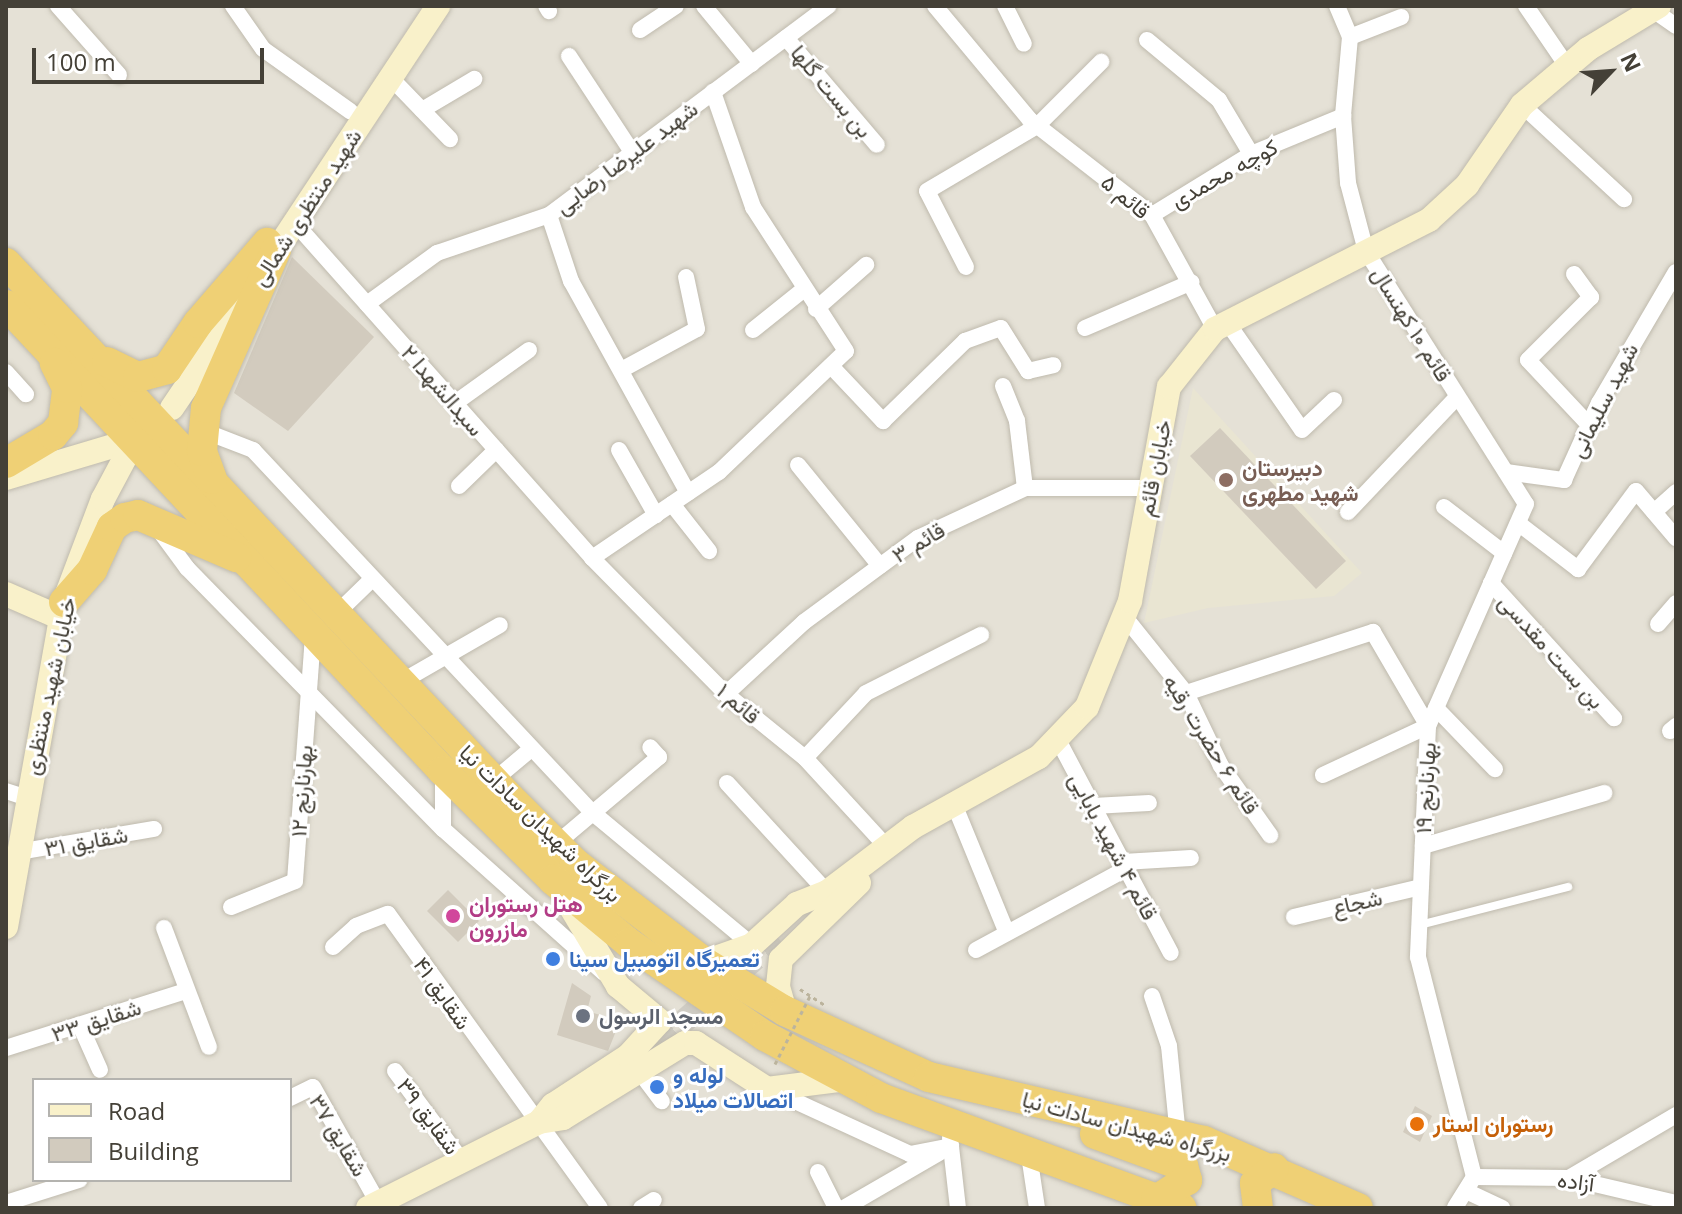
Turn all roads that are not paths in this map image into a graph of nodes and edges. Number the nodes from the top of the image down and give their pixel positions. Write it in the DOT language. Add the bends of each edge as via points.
graph roads {
  1 [pos="58,6"];
  2 [pos="233,6"];
  3 [pos="420,6"];
  4 [pos="438,6"];
  5 [pos="676,6"];
  6 [pos="704,6"];
  7 [pos="828,6"];
  8 [pos="935,6"];
  9 [pos="1005,6"];
  10 [pos="1337,6"];
  11 [pos="1526,6"];
  12 [pos="1656,8"];
  13 [pos="1401,17"];
  14 [pos="1676,26"];
  15 [pos="640,30"];
  16 [pos="1350,37"];
  17 [pos="786,38"];
  18 [pos="1147,40"];
  19 [pos="1024,44"];
  20 [pos="569,56"];
  21 [pos="1101,62"];
  22 [pos="752,64"];
  23 [pos="1567,66"];
  24 [pos="119,75"];
  25 [pos="391,78"];
  26 [pos="474,79"];
  27 [pos="713,92"];
  28 [pos="1522,105"];
  29 [pos="422,110"];
  30 [pos="350,111"];
  31 [pos="1343,116"];
  32 [pos="1037,126"];
  33 [pos="450,139"];
  34 [pos="877,145"];
  35 [pos="1251,154"];
  36 [pos="634,155"];
  37 [pos="1624,199"];
  38 [pos="549,215"];
  39 [pos="1152,215"];
  40 [pos="294,222"];
  41 [pos="272,247"];
  42 [pos="1366,251"];
  43 [pos="6,263"];
  44 [pos="866,265"];
  45 [pos="966,267"];
  46 [pos="1676,272"];
  47 [pos="1574,274"];
  48 [pos="686,277"];
  49 [pos="1192,282"];
  50 [pos="803,290"];
  51 [pos="367,304"];
  52 [pos="6,305"];
  53 [pos="816,309"];
  54 [pos="1221,326"];
  55 [pos="1085,328"];
  56 [pos="753,330"];
  57 [pos="49,350"];
  58 [pos="529,350"];
  59 [pos="92,354"];
  60 [pos="1053,365"];
  61 [pos="831,366"];
  62 [pos="623,369"];
  63 [pos="6,372"];
  64 [pos="1003,386"];
  65 [pos="26,394"];
  66 [pos="1457,397"];
  67 [pos="1334,400"];
  68 [pos="455,403"];
  69 [pos="167,404"];
  70 [pos="1589,425"];
  71 [pos="204,431"];
  72 [pos="496,450"];
  73 [pos="619,450"];
  74 [pos="70,461"];
  75 [pos="6,463"];
  76 [pos="798,465"];
  77 [pos="1506,472"];
  78 [pos="6,478"];
  79 [pos="214,484"];
  80 [pos="459,486"];
  81 [pos="1025,488"];
  82 [pos="1149,488"];
  83 [pos="1676,492"];
  84 [pos="688,493"];
  85 [pos="103,499"];
  86 [pos="672,504"];
  87 [pos="1444,507"];
  88 [pos="1348,512"];
  89 [pos="1654,512"];
  90 [pos="656,515"];
  91 [pos="153,523"];
  92 [pos="1518,523"];
  93 [pos="1676,538"];
  94 [pos="709,551"];
  95 [pos="1504,553"];
  96 [pos="592,558"];
  97 [pos="245,560"];
  98 [pos="880,566"];
  99 [pos="372,579"];
  100 [pos="1491,583"];
  101 [pos="6,594"];
  102 [pos="1676,603"];
  103 [pos="62,610"];
  104 [pos="1124,616"];
  105 [pos="325,623"];
  106 [pos="1658,624"];
  107 [pos="500,625"];
  108 [pos="981,635"];
  109 [pos="443,658"];
  110 [pos="401,682"];
  111 [pos="309,689"];
  112 [pos="1186,693"];
  113 [pos="726,694"];
  114 [pos="1436,708"];
  115 [pos="1614,718"];
  116 [pos="1428,726"];
  117 [pos="1057,738"];
  118 [pos="650,747"];
  119 [pos="531,749"];
  120 [pos="805,758"];
  121 [pos="1495,769"];
  122 [pos="443,771"];
  123 [pos="1323,775"];
  124 [pos="493,781"];
  125 [pos="727,783"];
  126 [pos="1604,793"];
  127 [pos="16,794"];
  128 [pos="1149,803"];
  129 [pos="954,804"];
  130 [pos="1093,806"];
  131 [pos="593,813"];
  132 [pos="154,829"];
  133 [pos="443,829"];
  134 [pos="1270,835"];
  135 [pos="556,844"];
  136 [pos="886,846"];
  137 [pos="1423,846"];
  138 [pos="18,852"];
  139 [pos="1191,858"];
  140 [pos="1125,866"];
  141 [pos="553,880"];
  142 [pos="1421,887"];
  143 [pos="1568,887"];
  144 [pos="827,892"];
  145 [pos="231,907"];
  146 [pos="1294,917"];
  147 [pos="1419,926"];
  148 [pos="6,927"];
  149 [pos="164,928"];
  150 [pos="1007,933"];
  151 [pos="778,938"];
  152 [pos="752,945"];
  153 [pos="333,947"];
  154 [pos="976,950"];
  155 [pos="1171,953"];
  156 [pos="704,962"];
  157 [pos="618,986"];
  158 [pos="186,991"];
  159 [pos="1152,996"];
  160 [pos="790,999"];
  161 [pos="80,1025"];
  162 [pos="209,1047"];
  163 [pos="6,1048"];
  164 [pos="634,1063"];
  165 [pos="100,1070"];
  166 [pos="395,1071"];
  167 [pos="846,1079"];
  168 [pos="976,1087"];
  169 [pos="767,1089"];
  170 [pos="292,1097"];
  171 [pos="662,1101"];
  172 [pos="1676,1115"];
  173 [pos="539,1122"];
  174 [pos="950,1136"];
  175 [pos="1178,1136"];
  176 [pos="1029,1155"];
  177 [pos="462,1161"];
  178 [pos="1274,1168"];
  179 [pos="818,1172"];
  180 [pos="1569,1178"];
  181 [pos="73,1182"];
  182 [pos="1470,1184"];
  183 [pos="6,1203"];
  184 [pos="1676,1203"];
  185 [pos="1169,1204"];
  186 [pos="375,1206"];
  187 [pos="600,1208"];
  188 [pos="843,1208"];
  189 [pos="958,1208"];
  190 [pos="1037,1208"];
  191 [pos="1258,1208"];
  192 [pos="1358,1208"];
  193 [pos="1455,1208"];
  194 [pos="1502,1208"];
  1 -- 24 [label="street"];
  2 -- 30 [label="street" via="263,49"];
  3 -- 30 [label="main road, شهید منتظری شمالی"];
  4 -- 25 [label="main road, شهید منتظری شمالی"];
  5 -- 15 [label="street"];
  6 -- 22 [label="street"];
  7 -- 17 [label="street, شهید علیرضا رضایی"];
  8 -- 32 [label="street, قائم ۵"];
  9 -- 19 [label="street"];
  10 -- 16 [label="street"];
  11 -- 23 [label="street"];
  12 -- 14 [label="street"];
  12 -- 23 [label="main road, خیابان قائم"];
  13 -- 16 [label="street"];
  16 -- 31 [label="street, قائم ۱۰ کهنسال"];
  17 -- 22 [label="street, شهید علیرضا رضایی"];
  17 -- 34 [label="street, بن بست گلها"];
  18 -- 35 [label="street" via="1219,100"];
  20 -- 36 [label="street"];
  21 -- 32 [label="street"];
  22 -- 27 [label="street, شهید علیرضا رضایی"];
  23 -- 28 [label="main road, خیابان قائم"];
  25 -- 29 [label="street"];
  25 -- 40 [label="main road, شهید منتظری شمالی"];
  26 -- 29 [label="street"];
  27 -- 36 [label="street, شهید علیرضا رضایی"];
  27 -- 50 [label="street" via="753,207"];
  28 -- 37 [label="street"];
  28 -- 42 [label="main road, خیابان قائم" via="1467,185 1429,220"];
  29 -- 33 [label="street"];
  30 -- 41 [label="main road, شهید منتظری شمالی"];
  31 -- 35 [label="street, کوچه محمدی"];
  31 -- 42 [label="street, قائم ۱۰ کهنسال" via="1348,183"];
  32 -- 39 [label="street, قائم ۵"];
  32 -- 45 [label="street" via="927,191"];
  35 -- 39 [label="street, کوچه محمدی"];
  36 -- 38 [label="street, شهید علیرضا رضایی"];
  38 -- 51 [label="street, شهید علیرضا رضایی" via="437,253"];
  38 -- 62 [label="street" via="571,281"];
  39 -- 49 [label="street, قائم ۵"];
  40 -- 41 [label="main road, شهید منتظری شمالی"];
  40 -- 51 [label="street, سیدالشهدا ۲"];
  41 -- 59 [label="highway" via="198,323 167,369 138,377"];
  41 -- 69 [label="main road, شهید منتظری شمالی"];
  41 -- 71 [label="highway" via="206,408"];
  42 -- 54 [label="main road, خیابان قائم"];
  42 -- 66 [label="street, قائم ۱۰ کهنسال"];
  43 -- 59 [label="highway, بزرگراه شهیدان سادات نیا"];
  44 -- 53 [label="street"];
  46 -- 70 [label="street, شهید سلیمانی"];
  47 -- 70 [label="street" via="1591,297 1528,360"];
  48 -- 62 [label="street" via="697,329"];
  49 -- 54 [label="street, قائم ۵"];
  49 -- 55 [label="street"];
  50 -- 53 [label="street"];
  50 -- 56 [label="street"];
  51 -- 68 [label="street, سیدالشهدا ۲"];
  52 -- 57 [label="highway, بزرگراه شهیدان سادات نیا"];
  53 -- 61 [label="street" via="846,351"];
  54 -- 67 [label="street, قائم ۵" via="1302,430"];
  54 -- 82 [label="main road, خیابان قائم" via="1169,387"];
  57 -- 75 [label="highway" via="67,388 63,423 53,435"];
  57 -- 97 [label="highway, بزرگراه شهیدان سادات نیا"];
  58 -- 68 [label="street"];
  59 -- 79 [label="highway, بزرگراه شهیدان سادات نیا"];
  60 -- 61 [label="street" via="1028,371 1001,328 965,341 883,421"];
  61 -- 84 [label="street" via="719,472"];
  62 -- 84 [label="street"];
  63 -- 65 [label="street"];
  64 -- 81 [label="street" via="1017,421"];
  66 -- 77 [label="street, بهارنارنج ۱۹"];
  66 -- 88 [label="street"];
  68 -- 72 [label="street, سیدالشهدا ۲"];
  70 -- 77 [label="street, شهید سلیمانی" via="1564,480"];
  71 -- 79 [label="highway" via="202,451"];
  71 -- 99 [label="street" via="253,450"];
  72 -- 80 [label="street"];
  72 -- 96 [label="street, سیدالشهدا ۲"];
  73 -- 90 [label="street"];
  74 -- 78 [label="main road"];
  74 -- 85 [label="main road" via="93,473"];
  74 -- 85 [label="main road, خیابان شهید منتظری" via="122,450"];
  76 -- 98 [label="street"];
  77 -- 92 [label="street, بهارنارنج ۱۹" via="1526,504"];
  79 -- 105 [label="highway, بزرگراه شهیدان سادات نیا"];
  81 -- 82 [label="street, قائم ۳"];
  81 -- 98 [label="street, قائم ۳" via="918,538"];
  82 -- 104 [label="main road, خیابان قائم"];
  83 -- 89 [label="street"];
  84 -- 86 [label="street"];
  85 -- 103 [label="main road, خیابان شهید منتظری"];
  86 -- 90 [label="street"];
  86 -- 94 [label="street"];
  87 -- 95 [label="street"];
  89 -- 92 [label="street" via="1636,491 1578,569"];
  89 -- 93 [label="street"];
  90 -- 96 [label="street"];
  91 -- 97 [label="highway"];
  91 -- 103 [label="highway" via="138,515 112,527 92,570"];
  91 -- 111 [label="street" via="187,568"];
  92 -- 95 [label="street, بهارنارنج ۱۹"];
  95 -- 100 [label="street, بهارنارنج ۱۹"];
  96 -- 113 [label="street, قائم ۱"];
  97 -- 105 [label="highway, بزرگراه شهیدان سادات نیا"];
  98 -- 113 [label="street, قائم ۳" via="804,622"];
  99 -- 105 [label="street"];
  99 -- 109 [label="street"];
  100 -- 114 [label="street, بهارنارنج ۱۹"];
  100 -- 115 [label="street, بن بست مقدسی"];
  101 -- 103 [label="main road"];
  102 -- 106 [label="street"];
  103 -- 127 [label="main road, خیابان شهید منتظری"];
  104 -- 112 [label="street, قائم ۶ حضرت رقیه"];
  104 -- 117 [label="main road, خیابان قائم" via="1087,707"];
  105 -- 110 [label="highway, بزرگراه شهیدان سادات نیا"];
  105 -- 111 [label="street, بهارنارنج ۱۲"];
  105 -- 122 [label="highway, بزرگراه شهیدان سادات نیا"];
  107 -- 109 [label="street"];
  108 -- 120 [label="street" via="866,693"];
  109 -- 110 [label="street"];
  109 -- 119 [label="street"];
  110 -- 124 [label="highway, بزرگراه شهیدان سادات نیا"];
  111 -- 133 [label="street"];
  111 -- 145 [label="street, بهارنارنج ۱۲" via="295,881"];
  112 -- 116 [label="street" via="1373,632"];
  112 -- 134 [label="street, قائم ۶ حضرت رقیه" via="1221,766"];
  113 -- 120 [label="street, قائم ۱"];
  114 -- 116 [label="street, بهارنارنج ۱۹"];
  114 -- 121 [label="street"];
  116 -- 123 [label="street"];
  116 -- 137 [label="street, بهارنارنج ۱۹"];
  117 -- 129 [label="main road, خیابان قائم" via="1039,757"];
  117 -- 130 [label="street, قائم ۴ شهید بابایی"];
  118 -- 131 [label="street" via="659,757"];
  119 -- 124 [label="street"];
  119 -- 131 [label="street"];
  120 -- 136 [label="street, قائم ۱"];
  122 -- 133 [label="street"];
  122 -- 141 [label="highway, بزرگراه شهیدان سادات نیا"];
  124 -- 135 [label="highway, بزرگراه شهیدان سادات نیا"];
  125 -- 144 [label="street"];
  126 -- 137 [label="street"];
  127 -- 138 [label="main road, خیابان شهید منتظری"];
  128 -- 130 [label="street"];
  129 -- 136 [label="main road, خیابان قائم"];
  129 -- 150 [label="street"];
  130 -- 140 [label="street, قائم ۴ شهید بابایی"];
  131 -- 135 [label="street"];
  131 -- 152 [label="street"];
  132 -- 138 [label="street, شقایق ۳۱"];
  133 -- 157 [label="street"];
  135 -- 156 [label="highway, بزرگراه شهیدان سادات نیا" via="645,921"];
  136 -- 144 [label="main road, خیابان قائم"];
  136 -- 160 [label="main road" via="875,867 781,959 778,986"];
  137 -- 142 [label="street, بهارنارنج ۱۹"];
  138 -- 148 [label="main road, خیابان شهید منتظری"];
  139 -- 140 [label="street"];
  140 -- 150 [label="street"];
  140 -- 155 [label="street, قائم ۴ شهید بابایی"];
  141 -- 157 [label="main road"];
  141 -- 167 [label="highway, بزرگراه شهیدان سادات نیا" via="674,976 765,1036"];
  142 -- 146 [label="street, شجاع"];
  142 -- 147 [label="street, بهارنارنج ۱۹"];
  143 -- 147 [label="lane"];
  144 -- 151 [label="main road"];
  144 -- 152 [label="main road, خیابان قائم" via="797,904"];
  147 -- 182 [label="street, بهارنارنج ۱۹" via="1418,957"];
  149 -- 158 [label="street"];
  150 -- 154 [label="street"];
  152 -- 156 [label="main road, خیابان قائم"];
  153 -- 173 [label="street, شقایق ۴۱" via="356,926 388,914"];
  156 -- 160 [label="highway, بزرگراه شهیدان سادات نیا"];
  157 -- 164 [label="main road" via="660,1021"];
  158 -- 161 [label="street, شقایق ۳۳"];
  158 -- 162 [label="street"];
  159 -- 175 [label="street" via="1169,1046"];
  160 -- 168 [label="highway, بزرگراه شهیدان سادات نیا" via="929,1077"];
  161 -- 163 [label="street, شقایق ۳۳"];
  161 -- 165 [label="street"];
  164 -- 169 [label="main road" via="696,1043"];
  164 -- 171 [label="street"];
  164 -- 173 [label="main road" via="553,1105"];
  166 -- 177 [label="street, شقایق ۳۹"];
  167 -- 169 [label="main road"];
  167 -- 174 [label="highway, بزرگراه شهیدان سادات نیا"];
  168 -- 175 [label="highway, بزرگراه شهیدان سادات نیا"];
  168 -- 185 [label="highway" via="1058,1123 1183,1166 1187,1180"];
  169 -- 174 [label="street" via="910,1154"];
  170 -- 186 [label="street, شقایق ۳۷" via="313,1087"];
  172 -- 180 [label="street"];
  173 -- 177 [label="main road"];
  173 -- 187 [label="street"];
  174 -- 176 [label="highway, بزرگراه شهیدان سادات نیا"];
  174 -- 188 [label="street"];
  174 -- 189 [label="street"];
  175 -- 178 [label="highway, بزرگراه شهیدان سادات نیا"];
  176 -- 185 [label="highway, بزرگراه شهیدان سادات نیا"];
  176 -- 190 [label="street"];
  177 -- 186 [label="main road"];
  178 -- 191 [label="highway" via="1255,1183"];
  178 -- 192 [label="highway, بزرگراه شهیدان سادات نیا"];
  179 -- 188 [label="street"];
  180 -- 182 [label="street, آزاده"];
  180 -- 184 [label="street, آزاده"];
  181 -- 183 [label="street"];
  182 -- 193 [label="street"];
  182 -- 194 [label="street"];
}
